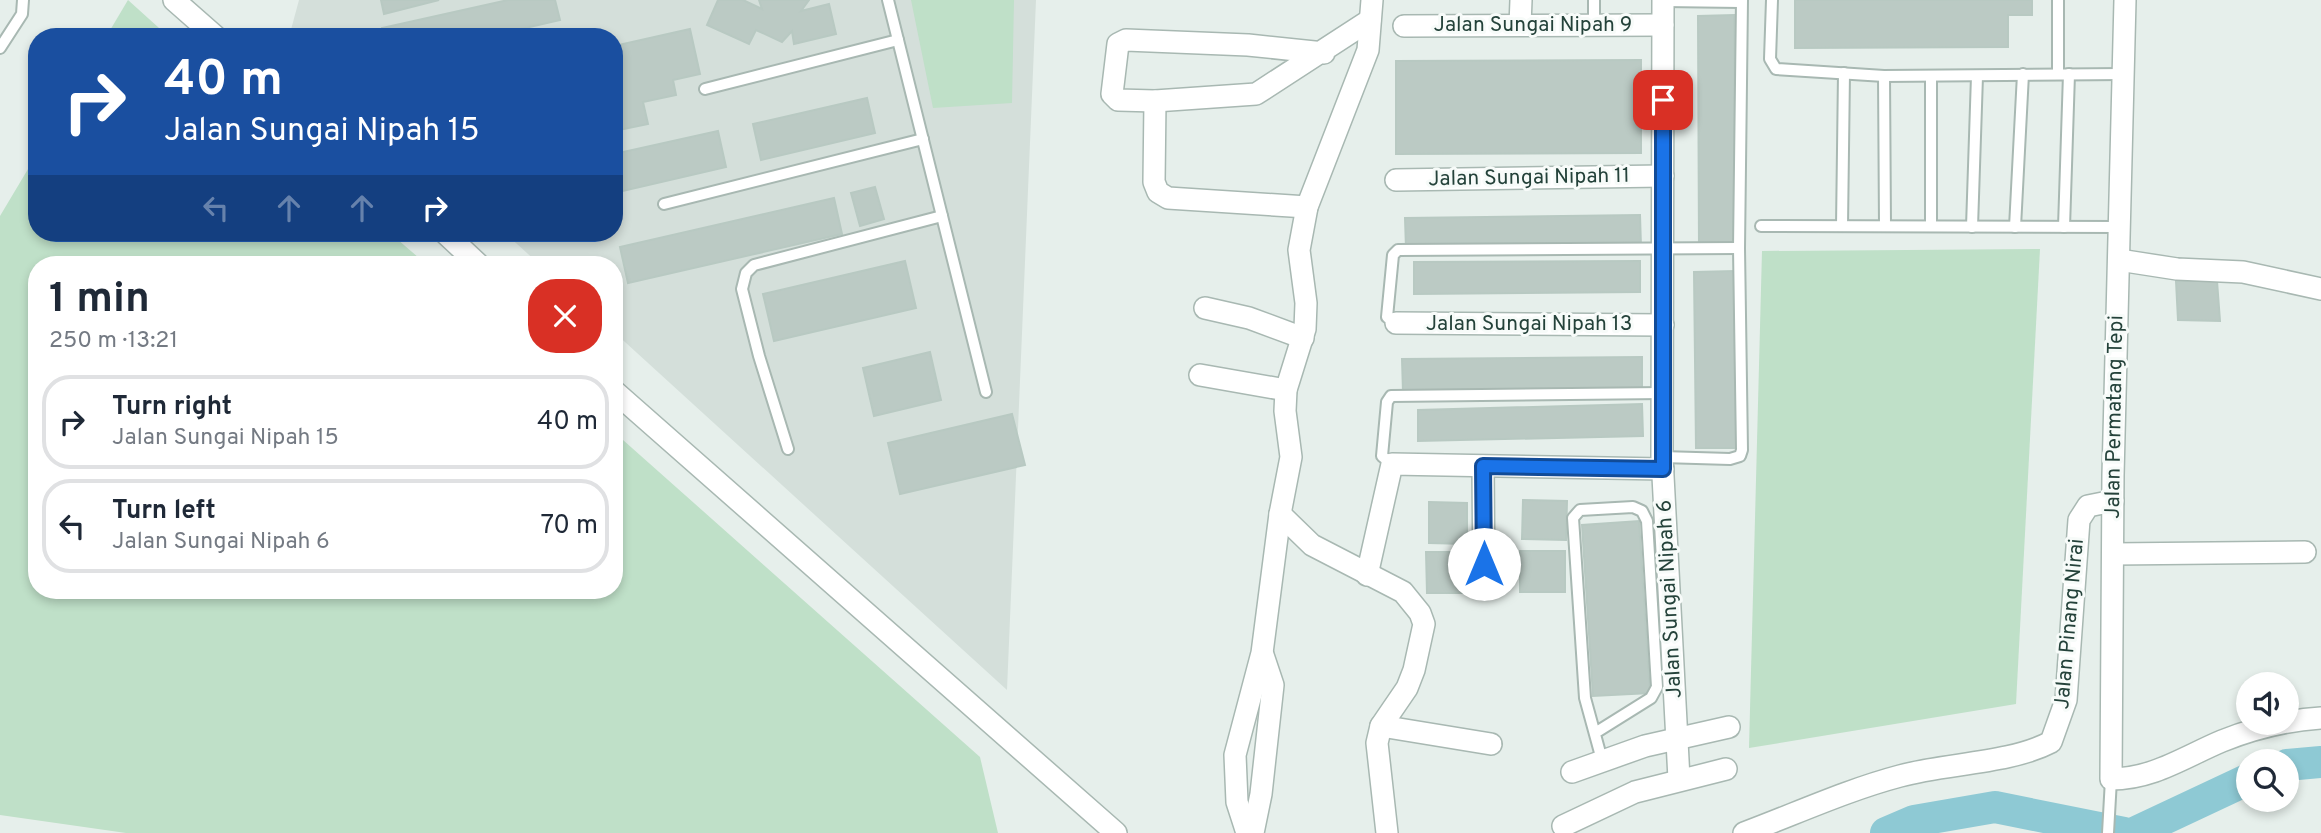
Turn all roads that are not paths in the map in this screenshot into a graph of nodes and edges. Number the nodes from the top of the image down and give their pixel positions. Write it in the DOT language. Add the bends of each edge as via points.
graph roads {
  1 [pos="23,0"];
  2 [pos="174,0"];
  3 [pos="888,0"];
  4 [pos="1521,0"];
  5 [pos="1594,0"];
  6 [pos="1663,0"];
  7 [pos="1772,0"];
  8 [pos="2058,0"];
  9 [pos="2125,0"];
  10 [pos="1741,1"];
  11 [pos="1371,10"];
  12 [pos="0,24"];
  13 [pos="1594,25"];
  14 [pos="1663,25"];
  15 [pos="1404,26"];
  16 [pos="1520,26"];
  17 [pos="206,28"];
  18 [pos="11,32"];
  19 [pos="898,40"];
  20 [pos="0,48"];
  21 [pos="1324,53"];
  22 [pos="2063,73"];
  23 [pos="1844,74"];
  24 [pos="2023,74"];
  25 [pos="2123,74"];
  26 [pos="1884,76"];
  27 [pos="1931,76"];
  28 [pos="1977,76"];
  29 [pos="705,89"];
  30 [pos="1156,101"];
  31 [pos="923,139"];
  32 [pos="1663,176"];
  33 [pos="1395,180"];
  34 [pos="664,204"];
  35 [pos="1307,207"];
  36 [pos="942,216"];
  37 [pos="1761,226"];
  38 [pos="1842,226"];
  39 [pos="1885,226"];
  40 [pos="1931,226"];
  41 [pos="1972,227"];
  42 [pos="2015,227"];
  43 [pos="2064,227"];
  44 [pos="2120,227"];
  45 [pos="454,242"];
  46 [pos="1739,248"];
  47 [pos="1663,250"];
  48 [pos="469,256"];
  49 [pos="2119,260"];
  50 [pos="2321,289"];
  51 [pos="1205,308"];
  52 [pos="1396,323"];
  53 [pos="1663,325"];
  54 [pos="1303,338"];
  55 [pos="1200,375"];
  56 [pos="1286,390"];
  57 [pos="986,392"];
  58 [pos="1662,393"];
  59 [pos="623,399"];
  60 [pos="788,449"];
  61 [pos="1663,463"];
  62 [pos="1392,464"];
  63 [pos="1483,466"];
  64 [pos="2113,501"];
  65 [pos="1280,514"];
  66 [pos="2305,552"];
  67 [pos="2113,554"];
  68 [pos="1367,575"];
  69 [pos="1484,589"];
  70 [pos="1262,653"];
  71 [pos="2321,718"];
  72 [pos="1381,726"];
  73 [pos="1729,727"];
  74 [pos="1595,733"];
  75 [pos="1676,739"];
  76 [pos="1491,744"];
  77 [pos="1602,760"];
  78 [pos="1726,769"];
  79 [pos="1572,772"];
  80 [pos="1679,779"];
  81 [pos="2110,786"];
  82 [pos="1563,826"];
  83 [pos="1116,833"];
  84 [pos="1247,833"];
  85 [pos="1253,833"];
  86 [pos="1387,833"];
  87 [pos="1744,833"];
  88 [pos="2108,833"];
  1 -- 18 [label="lane" via="22,15"];
  2 -- 17 [label="street"];
  3 -- 19 [label="lane"];
  4 -- 16 [label="street"];
  5 -- 13 [label="lane"];
  6 -- 10 [label="lane"];
  6 -- 14 [label="street, Jalan Sungai Nipah 6"];
  7 -- 23 [label="lane" via="1772,66"];
  8 -- 22 [label="lane"];
  9 -- 25 [label="street, Jalan Permatang Tepi"];
  10 -- 46 [label="lane"];
  11 -- 21 [label="street"];
  11 -- 35 [label="street" via="1368,50"];
  12 -- 18 [label="lane"];
  13 -- 14 [label="street, Jalan Sungai Nipah 9"];
  13 -- 16 [label="street, Jalan Sungai Nipah 9"];
  14 -- 32 [label="street, Jalan Sungai Nipah 6"];
  15 -- 16 [label="street, Jalan Sungai Nipah 9"];
  18 -- 20 [label="lane"];
  19 -- 29 [label="lane"];
  19 -- 31 [label="lane"];
  21 -- 30 [label="street" via="1256,94"];
  21 -- 30 [label="street" via="1122,41 1118,44 1114,98"];
  22 -- 24 [label="lane"];
  22 -- 25 [label="lane"];
  22 -- 43 [label="lane"];
  23 -- 26 [label="lane"];
  23 -- 38 [label="lane"];
  24 -- 28 [label="lane"];
  24 -- 42 [label="lane"];
  25 -- 44 [label="street, Jalan Permatang Tepi"];
  26 -- 27 [label="lane"];
  26 -- 39 [label="lane"];
  27 -- 28 [label="lane"];
  27 -- 40 [label="lane"];
  28 -- 41 [label="lane"];
  30 -- 35 [label="street" via="1154,182 1158,192 1168,198"];
  31 -- 34 [label="lane"];
  31 -- 36 [label="lane"];
  32 -- 33 [label="street, Jalan Sungai Nipah 11"];
  32 -- 47 [label="street, Jalan Sungai Nipah 6"];
  35 -- 54 [label="street" via="1299,250 1306,303"];
  36 -- 57 [label="lane"];
  36 -- 60 [label="lane" via="754,265 746,274 743,289 749,316"];
  37 -- 38 [label="lane"];
  38 -- 39 [label="lane"];
  39 -- 40 [label="lane"];
  40 -- 41 [label="lane"];
  41 -- 42 [label="lane"];
  42 -- 43 [label="lane"];
  43 -- 44 [label="lane"];
  44 -- 49 [label="street, Jalan Permatang Tepi"];
  45 -- 48 [label="street"];
  46 -- 47 [label="lane"];
  46 -- 61 [label="lane" via="1740,456"];
  47 -- 52 [label="lane" via="1398,250 1392,255 1388,317"];
  47 -- 53 [label="street, Jalan Sungai Nipah 6"];
  49 -- 50 [label="street" via="2243,272"];
  49 -- 64 [label="street, Jalan Permatang Tepi"];
  51 -- 54 [label="street"];
  52 -- 53 [label="street, Jalan Sungai Nipah 13"];
  53 -- 58 [label="street, Jalan Sungai Nipah 6"];
  54 -- 56 [label="street"];
  55 -- 56 [label="street"];
  56 -- 65 [label="street" via="1291,457"];
  58 -- 61 [label="street, Jalan Sungai Nipah 6"];
  58 -- 62 [label="lane" via="1391,396 1382,456"];
  59 -- 83 [label="street"];
  61 -- 63 [label="street"];
  61 -- 75 [label="street, Jalan Sungai Nipah 6"];
  62 -- 63 [label="street"];
  62 -- 68 [label="street"];
  63 -- 69 [label="street"];
  64 -- 67 [label="street, Jalan Permatang Tepi"];
  64 -- 87 [label="street, Jalan Pinang Nirai" via="2088,506 2079,520 2066,700 2051,742 2000,757 1898,776"];
  65 -- 68 [label="street" via="1312,545"];
  65 -- 70 [label="street"];
  66 -- 67 [label="street"];
  67 -- 81 [label="street, Jalan Permatang Tepi"];
  68 -- 72 [label="street" via="1403,592 1424,624 1407,688"];
  70 -- 84 [label="street" via="1235,755 1237,802"];
  70 -- 85 [label="street" via="1273,685"];
  71 -- 81 [label="street" via="2245,733 2158,771"];
  72 -- 76 [label="street"];
  72 -- 86 [label="street" via="1377,763"];
  73 -- 75 [label="street"];
  74 -- 74 [label="lane" via="1586,698 1574,514 1633,507 1642,511 1647,521 1657,687 1651,698"];
  74 -- 77 [label="lane"];
  75 -- 77 [label="street"];
  75 -- 80 [label="street, Jalan Sungai Nipah 6"];
  77 -- 79 [label="street"];
  78 -- 80 [label="street"];
  80 -- 82 [label="street" via="1636,792"];
  81 -- 88 [label="lane, Jalan Permatang Tepi"];
}
